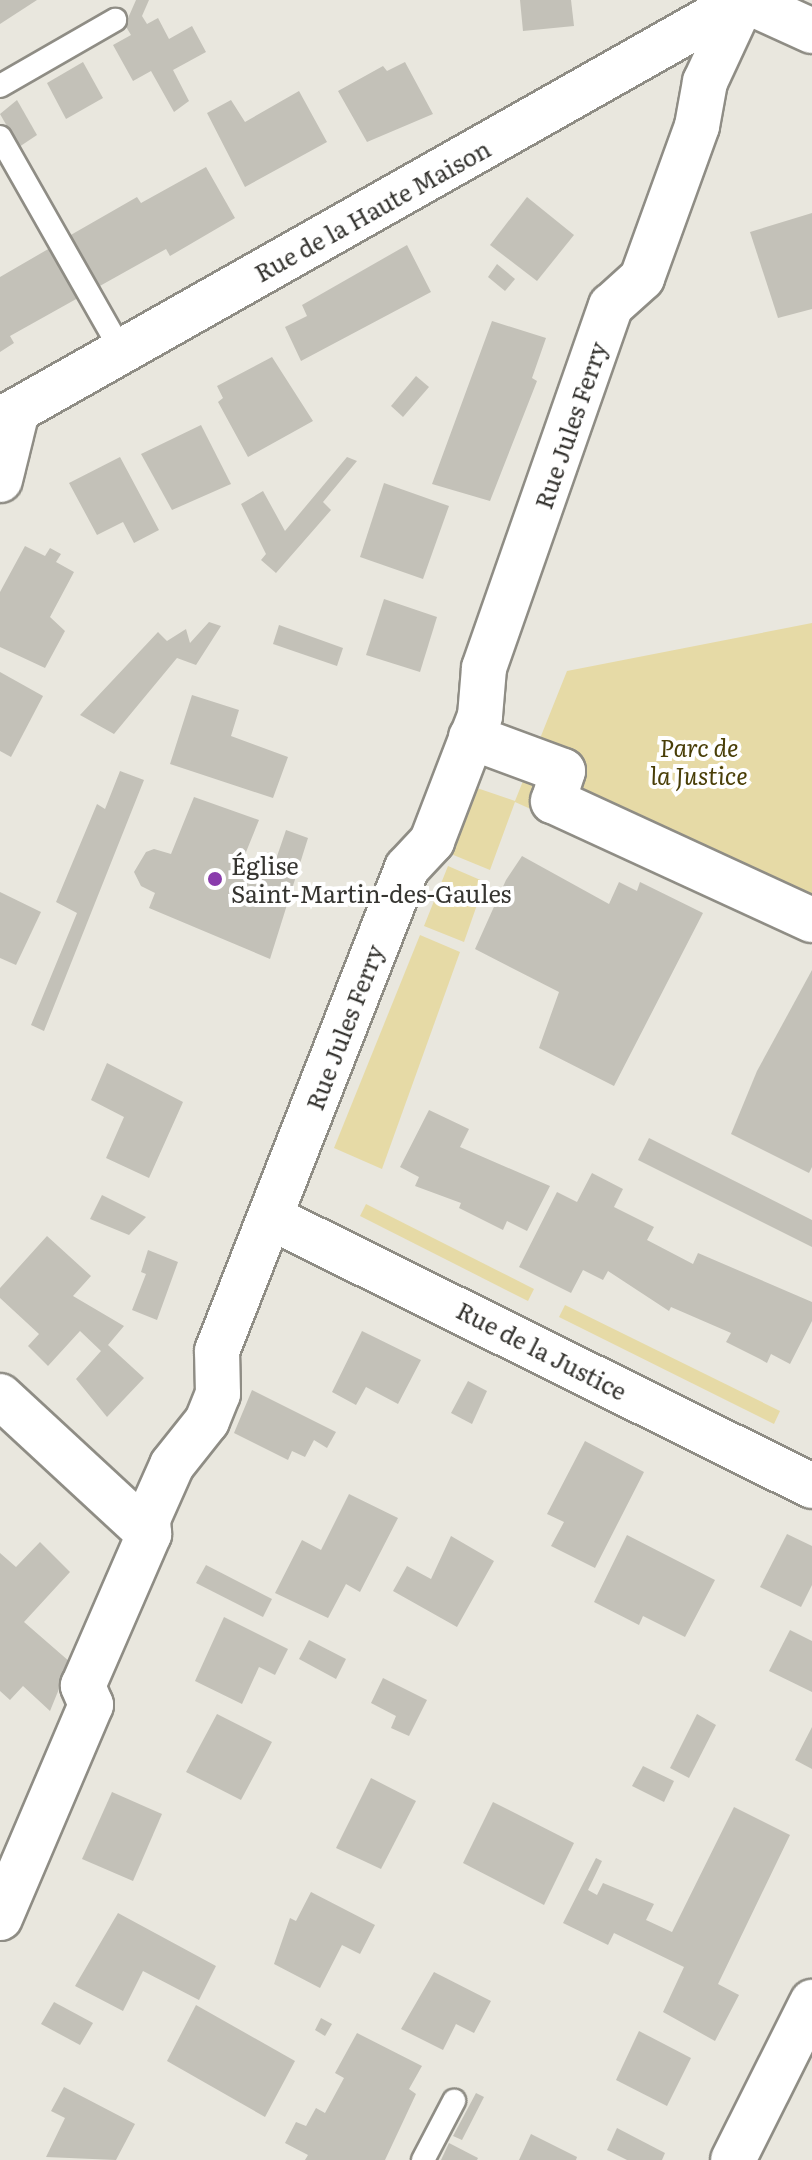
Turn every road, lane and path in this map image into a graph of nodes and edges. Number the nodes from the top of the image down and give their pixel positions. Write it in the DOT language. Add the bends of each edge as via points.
graph roads {
  1 [pos="744,0"];
  2 [pos="115,20"];
  3 [pos="812,31"];
  4 [pos="0,86"];
  5 [pos="0,137"];
  6 [pos="122,352"];
  7 [pos="9,415"];
  8 [pos="0,480"];
  9 [pos="471,737"];
  10 [pos="812,920"];
  11 [pos="270,1217"];
  12 [pos="0,1396"];
  13 [pos="812,1486"];
  14 [pos="149,1534"];
  15 [pos="0,1918"];
  16 [pos="812,2002"];
  17 [pos="454,2101"];
  18 [pos="423,2160"];
  19 [pos="733,2160"];
  1 -- 3 [label="street"];
  1 -- 6 [label="street, Rue de la Haute Maison"];
  1 -- 9 [label="street, Rue Jules Ferry" via="705,82 697,126 642,278 611,306 484,668 480,716"];
  2 -- 4 [label="lane"];
  5 -- 6 [label="lane"];
  6 -- 7 [label="street, Rue de la Haute Maison"];
  7 -- 8 [label="street"];
  9 -- 10 [label="street" via="563,771 553,801"];
  9 -- 11 [label="street, Rue Jules Ferry" via="432,841 407,868"];
  11 -- 13 [label="street, Rue de la Justice"];
  11 -- 14 [label="street, Rue Jules Ferry" via="217,1351 218,1394 207,1421 172,1465 148,1519"];
  12 -- 14 [label="street"];
  14 -- 15 [label="street, Rue Jules Ferry" via="83,1686 91,1705"];
  16 -- 19 [label="street"];
  17 -- 18 [label="lane"];
}
